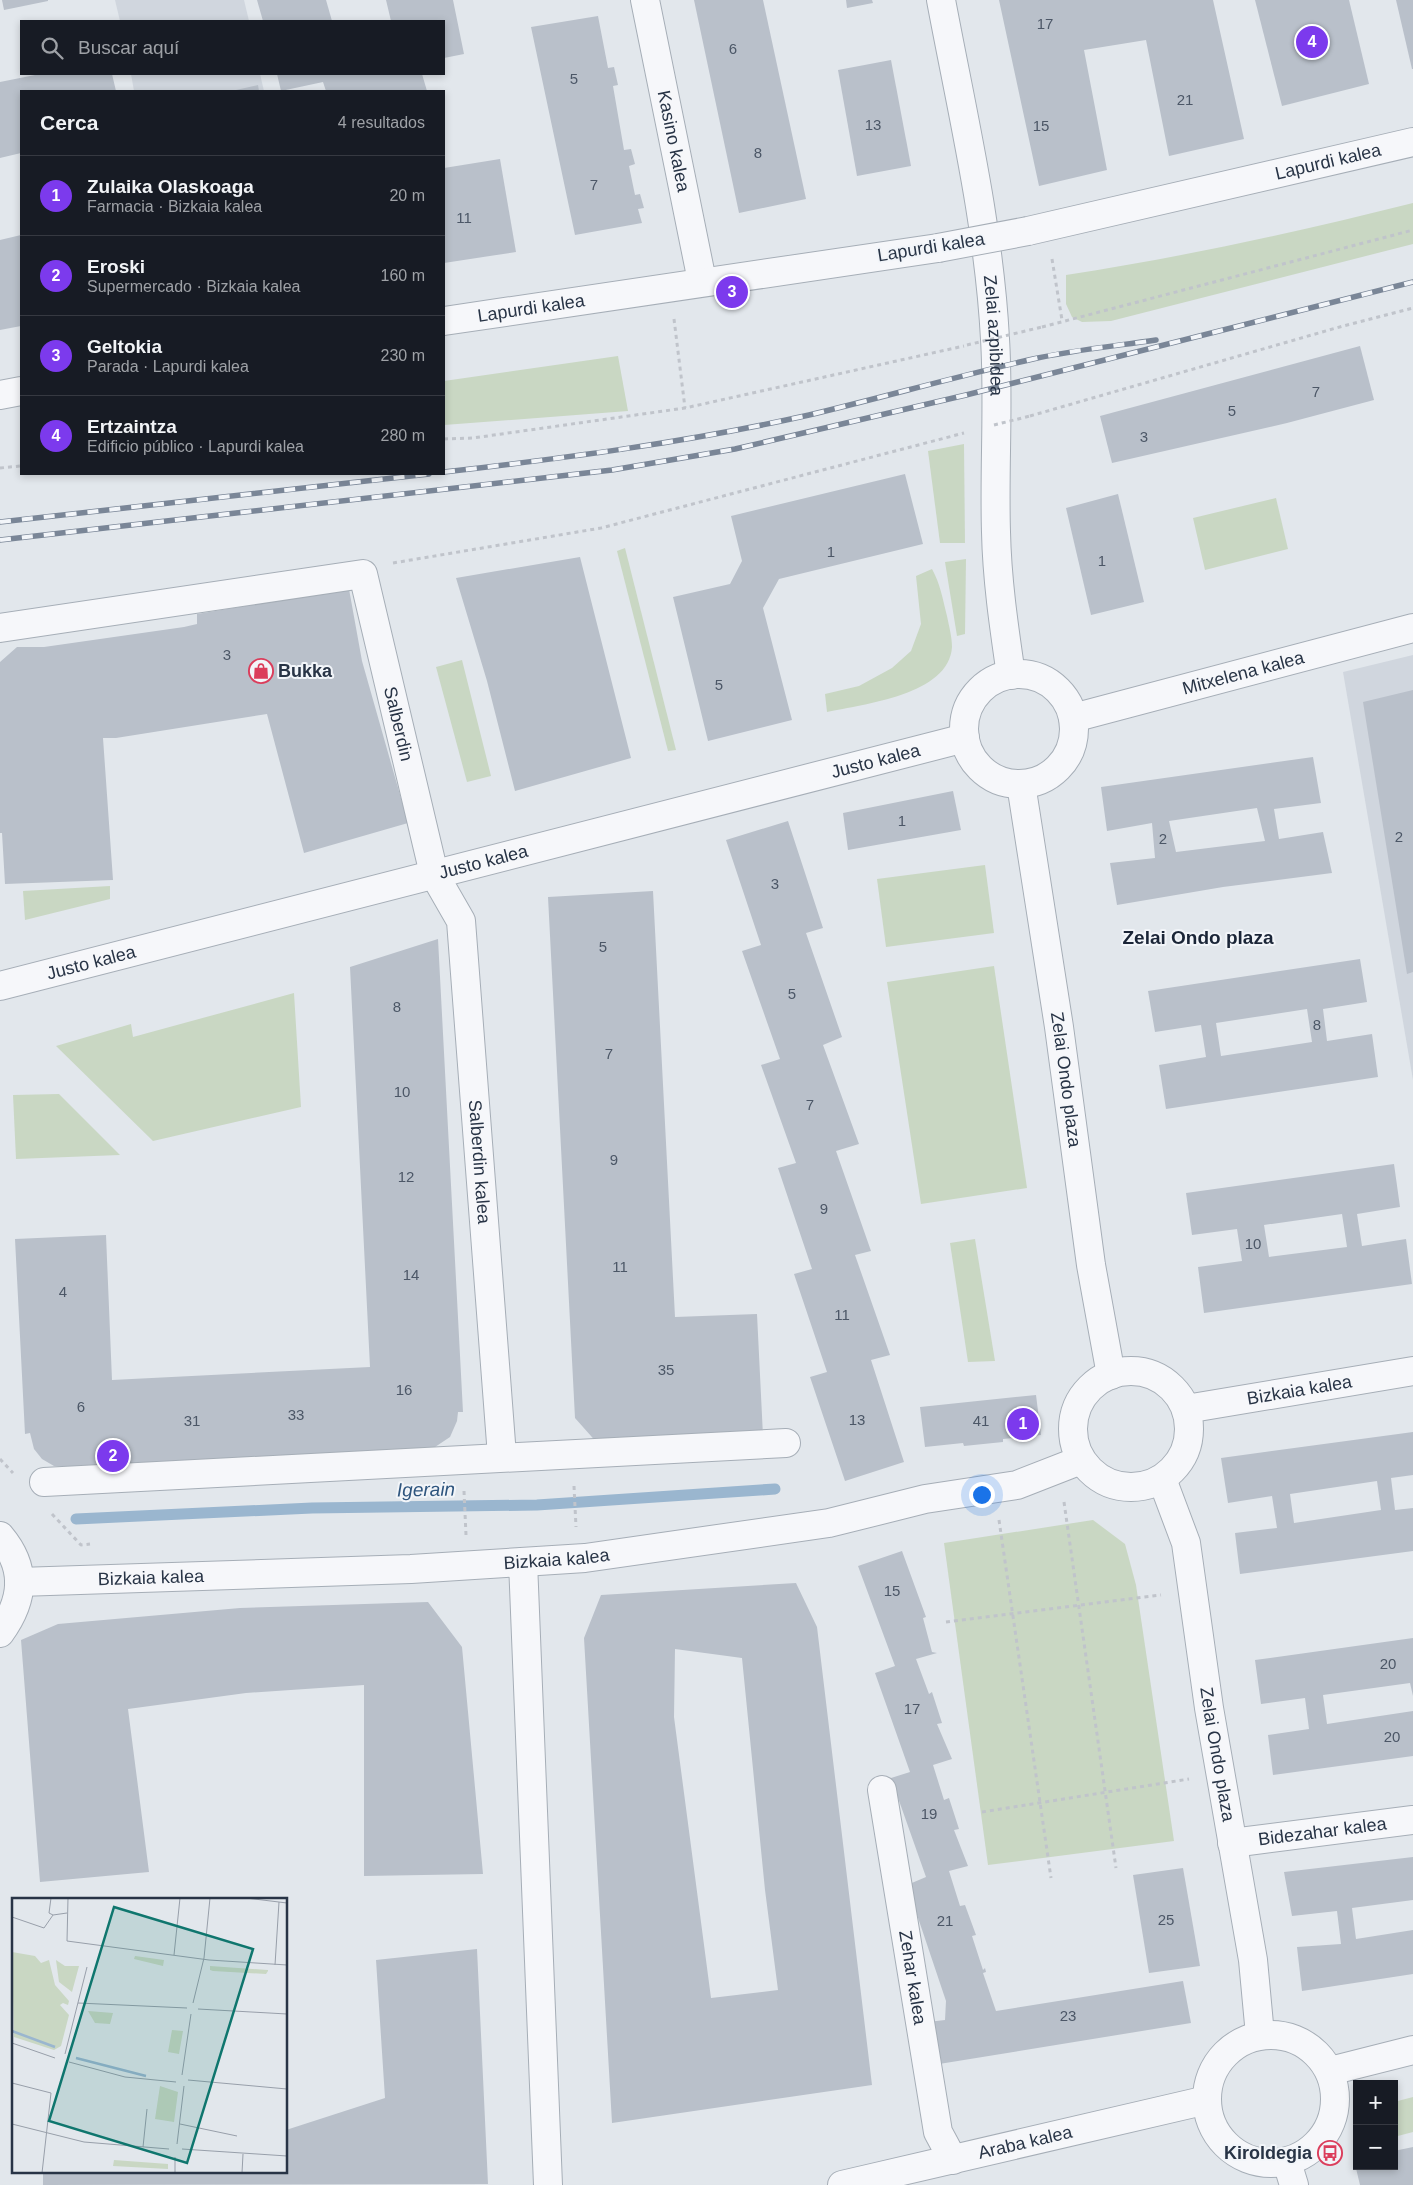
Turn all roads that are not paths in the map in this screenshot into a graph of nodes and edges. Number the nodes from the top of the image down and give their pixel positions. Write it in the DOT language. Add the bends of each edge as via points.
graph roads {
  1 [pos="645,0"];
  2 [pos="941,0"];
  3 [pos="1413,142"];
  4 [pos="702,281"];
  5 [pos="445,321"];
  6 [pos="20,391"];
  7 [pos="0,395"];
  8 [pos="0,628"];
  9 [pos="1413,628"];
  10 [pos="1011,675"];
  11 [pos="1073,718"];
  12 [pos="965,738"];
  13 [pos="1021,784"];
  14 [pos="434,874"];
  15 [pos="0,986"];
  16 [pos="1413,1372"];
  17 [pos="1110,1375"];
  18 [pos="1186,1409"];
  19 [pos="786,1443"];
  20 [pos="502,1456"];
  21 [pos="1081,1460"];
  22 [pos="1162,1479"];
  23 [pos="44,1482"];
  24 [pos="0,1536"];
  25 [pos="522,1562"];
  26 [pos="19,1582"];
  27 [pos="0,1633"];
  28 [pos="882,1790"];
  29 [pos="1413,1820"];
  30 [pos="1232,1844"];
  31 [pos="1260,2035"];
  32 [pos="1413,2050"];
  33 [pos="1330,2071"];
  34 [pos="1206,2100"];
  35 [pos="953,2160"];
  36 [pos="1290,2173"];
  37 [pos="548,2185"];
  38 [pos="842,2185"];
  1 -- 4 [label="street, Kasino kalea"];
  2 -- 10 [label="street, Zelai azpibidea" via="982,223 992,306 997,398 996,534"];
  3 -- 4 [label="street, Lapurdi kalea, bridge" via="1028,231 938,248"];
  4 -- 5 [label="street, Lapurdi kalea"];
  6 -- 7 [label="street"];
  8 -- 14 [label="street, Salberdin" via="362,574"];
  9 -- 11 [label="street, Mitxelena kalea"];
  10 -- 11 [label="street" via="1025,674 1051,684 1069,704"];
  10 -- 12 [label="street" via="985,686 975,697 964,723"];
  11 -- 13 [label="street" via="1073,738 1066,757 1047,776"];
  12 -- 13 [label="street" via="969,750 985,771 996,778"];
  12 -- 14 [label="street, Justo kalea"];
  13 -- 17 [label="street, Zelai Ondo plaza"];
  14 -- 15 [label="street, Justo kalea"];
  14 -- 20 [label="street, Salberdin kalea" via="461,922"];
  16 -- 18 [label="street, Bizkaia kalea"];
  17 -- 18 [label="street" via="1125,1371 1156,1376 1179,1395"];
  17 -- 21 [label="street" via="1096,1383 1076,1411 1074,1436"];
  18 -- 22 [label="street" via="1190,1429 1187,1448 1176,1466"];
  19 -- 20 [label="street"];
  20 -- 23 [label="street"];
  21 -- 22 [label="street" via="1093,1474 1109,1484 1126,1488"];
  21 -- 25 [label="street, Bizkaia kalea" via="1017,1485 925,1499 829,1523 585,1558"];
  22 -- 30 [label="street, Zelai Ondo plaza" via="1186,1543"];
  24 -- 26 [label="street" via="17,1563"];
  25 -- 26 [label="street, Bizkaia kalea" via="411,1569"];
  25 -- 37 [label="street"];
  26 -- 27 [label="street" via="18,1601"];
  28 -- 35 [label="street, Zehar kalea" via="938,2132"];
  29 -- 30 [label="street, Bidezahar kalea"];
  30 -- 31 [label="street, Zelai Ondo plaza" via="1252,1960"];
  31 -- 33 [label="street" via="1275,2034 1303,2043 1319,2055"];
  31 -- 34 [label="street" via="1236,2046 1216,2065"];
  32 -- 33 [label="street"];
  33 -- 36 [label="street" via="1335,2089 1335,2108 1330,2126"];
  34 -- 35 [label="street, Araba kalea"];
  34 -- 36 [label="street" via="1218,2136 1232,2150 1249,2160 1268,2163"];
  35 -- 38 [label="street, Araba kalea"];
}
